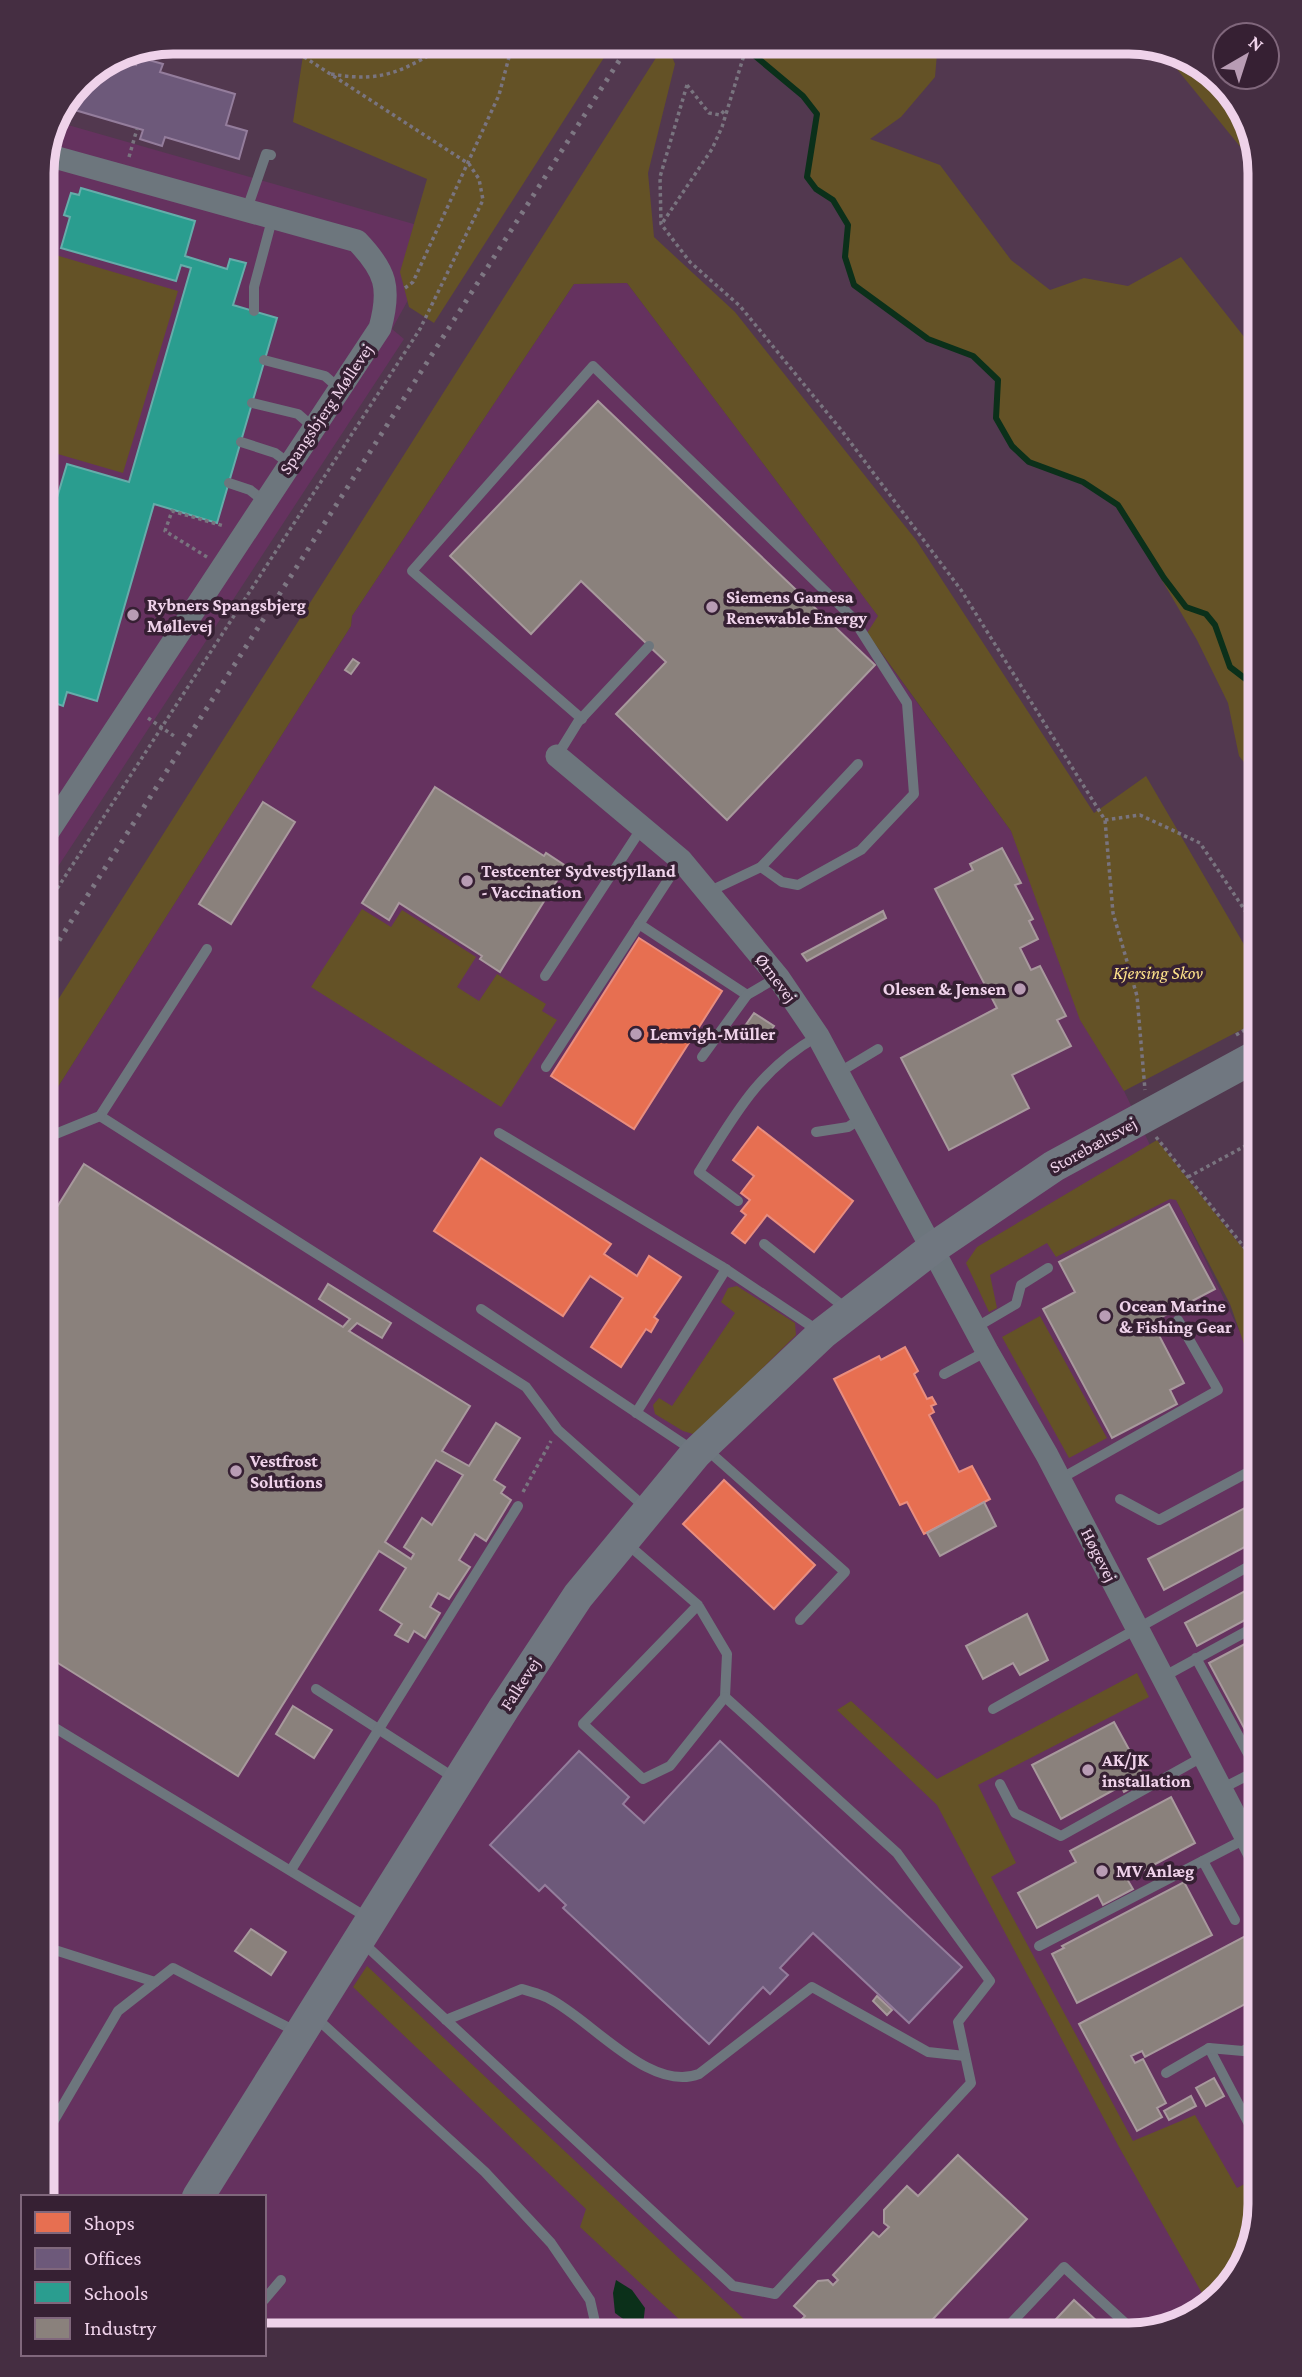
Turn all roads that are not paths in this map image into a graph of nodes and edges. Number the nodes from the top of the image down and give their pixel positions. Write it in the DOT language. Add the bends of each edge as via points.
graph roads {
  1 [pos="271,155"];
  2 [pos="56,158"];
  3 [pos="247,209"];
  4 [pos="273,216"];
  5 [pos="254,311"];
  6 [pos="264,360"];
  7 [pos="340,389"];
  8 [pos="252,403"];
  9 [pos="314,428"];
  10 [pos="241,442"];
  11 [pos="290,464"];
  12 [pos="229,483"];
  13 [pos="265,502"];
  14 [pos="649,646"];
  15 [pos="582,719"];
  16 [pos="556,756"];
  17 [pos="858,764"];
  18 [pos="55,822"];
  19 [pos="643,826"];
  20 [pos="681,860"];
  21 [pos="761,866"];
  22 [pos="708,892"];
  23 [pos="639,924"];
  24 [pos="207,949"];
  25 [pos="545,976"];
  26 [pos="778,977"];
  27 [pos="747,995"];
  28 [pos="818,1036"];
  29 [pos="878,1049"];
  30 [pos="702,1057"];
  31 [pos="1248,1060"];
  32 [pos="546,1067"];
  33 [pos="838,1073"];
  34 [pos="100,1116"];
  35 [pos="862,1118"];
  36 [pos="816,1132"];
  37 [pos="499,1133"];
  38 [pos="55,1134"];
  39 [pos="738,1201"];
  40 [pos="764,1244"];
  41 [pos="933,1248"];
  42 [pos="1048,1268"];
  43 [pos="726,1269"];
  44 [pos="481,1310"];
  45 [pos="851,1312"];
  46 [pos="1178,1320"];
  47 [pos="975,1328"];
  48 [pos="822,1333"];
  49 [pos="987,1350"];
  50 [pos="944,1374"];
  51 [pos="636,1413"];
  52 [pos="699,1450"];
  53 [pos="1248,1472"];
  54 [pos="1060,1479"];
  55 [pos="1120,1499"];
  56 [pos="518,1506"];
  57 [pos="647,1509"];
  58 [pos="623,1540"];
  59 [pos="1248,1566"];
  60 [pos="698,1605"];
  61 [pos="800,1620"];
  62 [pos="1138,1629"];
  63 [pos="1248,1630"];
  64 [pos="1196,1658"];
  65 [pos="1163,1677"];
  66 [pos="316,1689"];
  67 [pos="725,1697"];
  68 [pos="993,1709"];
  69 [pos="54,1727"];
  70 [pos="379,1728"];
  71 [pos="1248,1751"];
  72 [pos="1204,1756"];
  73 [pos="1248,1774"];
  74 [pos="459,1780"];
  75 [pos="1000,1784"];
  76 [pos="1221,1789"];
  77 [pos="1248,1826"];
  78 [pos="1248,1828"];
  79 [pos="1203,1861"];
  80 [pos="291,1870"];
  81 [pos="1235,1920"];
  82 [pos="365,1929"];
  83 [pos="1039,1946"];
  84 [pos="54,1952"];
  85 [pos="155,1982"];
  86 [pos="446,2020"];
  87 [pos="306,2024"];
  88 [pos="1248,2048"];
  89 [pos="1209,2049"];
  90 [pos="965,2056"];
  91 [pos="1166,2073"];
  92 [pos="54,2120"];
  93 [pos="1248,2122"];
  94 [pos="199,2195"];
  95 [pos="281,2280"];
  96 [pos="266,2298"];
  97 [pos="595,2322"];
  98 [pos="1011,2323"];
  99 [pos="1125,2323"];
  1 -- 3 [label="lane" via="266,153"];
  2 -- 3 [label="street"];
  3 -- 4 [label="street"];
  4 -- 5 [label="lane" via="254,287"];
  4 -- 7 [label="street, Spangsbjerg Møllevej" via="357,241 378,263 388,301 380,328"];
  6 -- 7 [label="lane" via="325,376"];
  7 -- 9 [label="street, Spangsbjerg Møllevej"];
  8 -- 9 [label="lane" via="298,414"];
  9 -- 11 [label="street, Spangsbjerg Møllevej"];
  10 -- 11 [label="lane" via="275,453"];
  11 -- 13 [label="street, Spangsbjerg Møllevej"];
  12 -- 13 [label="lane" via="250,490"];
  13 -- 18 [label="street, Spangsbjerg Møllevej" via="211,565 132,707"];
  14 -- 15 [label="lane"];
  15 -- 16 [label="lane"];
  15 -- 21 [label="lane" via="412,571 593,366 852,617 907,704 914,794 860,850 798,885 782,882"];
  16 -- 19 [label="street, Ørnevej"];
  17 -- 21 [label="lane"];
  19 -- 20 [label="street, Ørnevej"];
  19 -- 25 [label="lane"];
  20 -- 22 [label="street, Ørnevej"];
  20 -- 23 [label="lane"];
  21 -- 22 [label="lane"];
  22 -- 26 [label="street, Ørnevej"];
  23 -- 27 [label="lane"];
  23 -- 32 [label="lane"];
  24 -- 34 [label="lane"];
  26 -- 27 [label="lane"];
  26 -- 28 [label="street, Ørnevej"];
  27 -- 30 [label="lane"];
  28 -- 33 [label="street, Ørnevej"];
  28 -- 39 [label="lane" via="774,1065 699,1172"];
  29 -- 33 [label="lane"];
  31 -- 41 [label="street, Storebæltsvej" via="1054,1166"];
  33 -- 35 [label="street, Ørnevej"];
  34 -- 38 [label="lane"];
  34 -- 57 [label="lane" via="527,1387 558,1430"];
  35 -- 36 [label="lane" via="848,1127"];
  35 -- 41 [label="street, Ørnevej"];
  37 -- 43 [label="lane"];
  40 -- 45 [label="lane"];
  41 -- 45 [label="street, Falkevej"];
  41 -- 47 [label="street, Høgevej"];
  42 -- 47 [label="lane" via="1021,1285 1016,1304"];
  43 -- 48 [label="lane"];
  43 -- 51 [label="lane"];
  44 -- 51 [label="lane"];
  45 -- 48 [label="street, Falkevej"];
  46 -- 54 [label="lane" via="1218,1390"];
  47 -- 49 [label="street, Høgevej"];
  48 -- 52 [label="street, Falkevej"];
  49 -- 50 [label="lane"];
  49 -- 54 [label="street, Høgevej"];
  51 -- 52 [label="lane"];
  52 -- 57 [label="street, Falkevej"];
  52 -- 61 [label="lane" via="845,1572"];
  53 -- 55 [label="lane" via="1159,1520"];
  54 -- 62 [label="street, Høgevej"];
  56 -- 70 [label="lane"];
  57 -- 58 [label="street, Falkevej"];
  58 -- 60 [label="lane"];
  58 -- 74 [label="street, Falkevej" via="578,1597"];
  59 -- 62 [label="lane"];
  60 -- 67 [label="lane" via="727,1654"];
  60 -- 67 [label="lane" via="583,1724 643,1779 670,1766"];
  62 -- 65 [label="street, Høgevej"];
  62 -- 68 [label="lane"];
  63 -- 64 [label="lane"];
  64 -- 65 [label="lane"];
  64 -- 71 [label="lane"];
  65 -- 72 [label="street, Høgevej"];
  66 -- 70 [label="lane"];
  67 -- 90 [label="lane" via="897,1853 990,1981 958,2022"];
  69 -- 80 [label="lane"];
  70 -- 74 [label="lane"];
  70 -- 80 [label="lane"];
  72 -- 75 [label="lane" via="1061,1836 1015,1813"];
  72 -- 76 [label="street, Høgevej"];
  73 -- 76 [label="lane"];
  74 -- 82 [label="street, Falkevej"];
  76 -- 77 [label="street, Høgevej"];
  78 -- 79 [label="lane"];
  79 -- 81 [label="lane"];
  79 -- 83 [label="lane"];
  80 -- 82 [label="lane"];
  82 -- 86 [label="lane"];
  82 -- 87 [label="street, Falkevej"];
  84 -- 85 [label="lane"];
  85 -- 87 [label="lane" via="173,1968"];
  85 -- 92 [label="lane" via="118,2011"];
  86 -- 90 [label="lane" via="522,1989 549,1998 646,2067 686,2079 699,2074 812,1987 928,2052"];
  86 -- 90 [label="lane" via="733,2286 775,2294 971,2083"];
  87 -- 94 [label="street, Falkevej"];
  87 -- 97 [label="lane" via="485,2172 551,2243 590,2300"];
  88 -- 89 [label="lane"];
  89 -- 91 [label="lane"];
  89 -- 93 [label="lane"];
  95 -- 96 [label="lane"];
  98 -- 99 [label="lane" via="1064,2267"];
}
